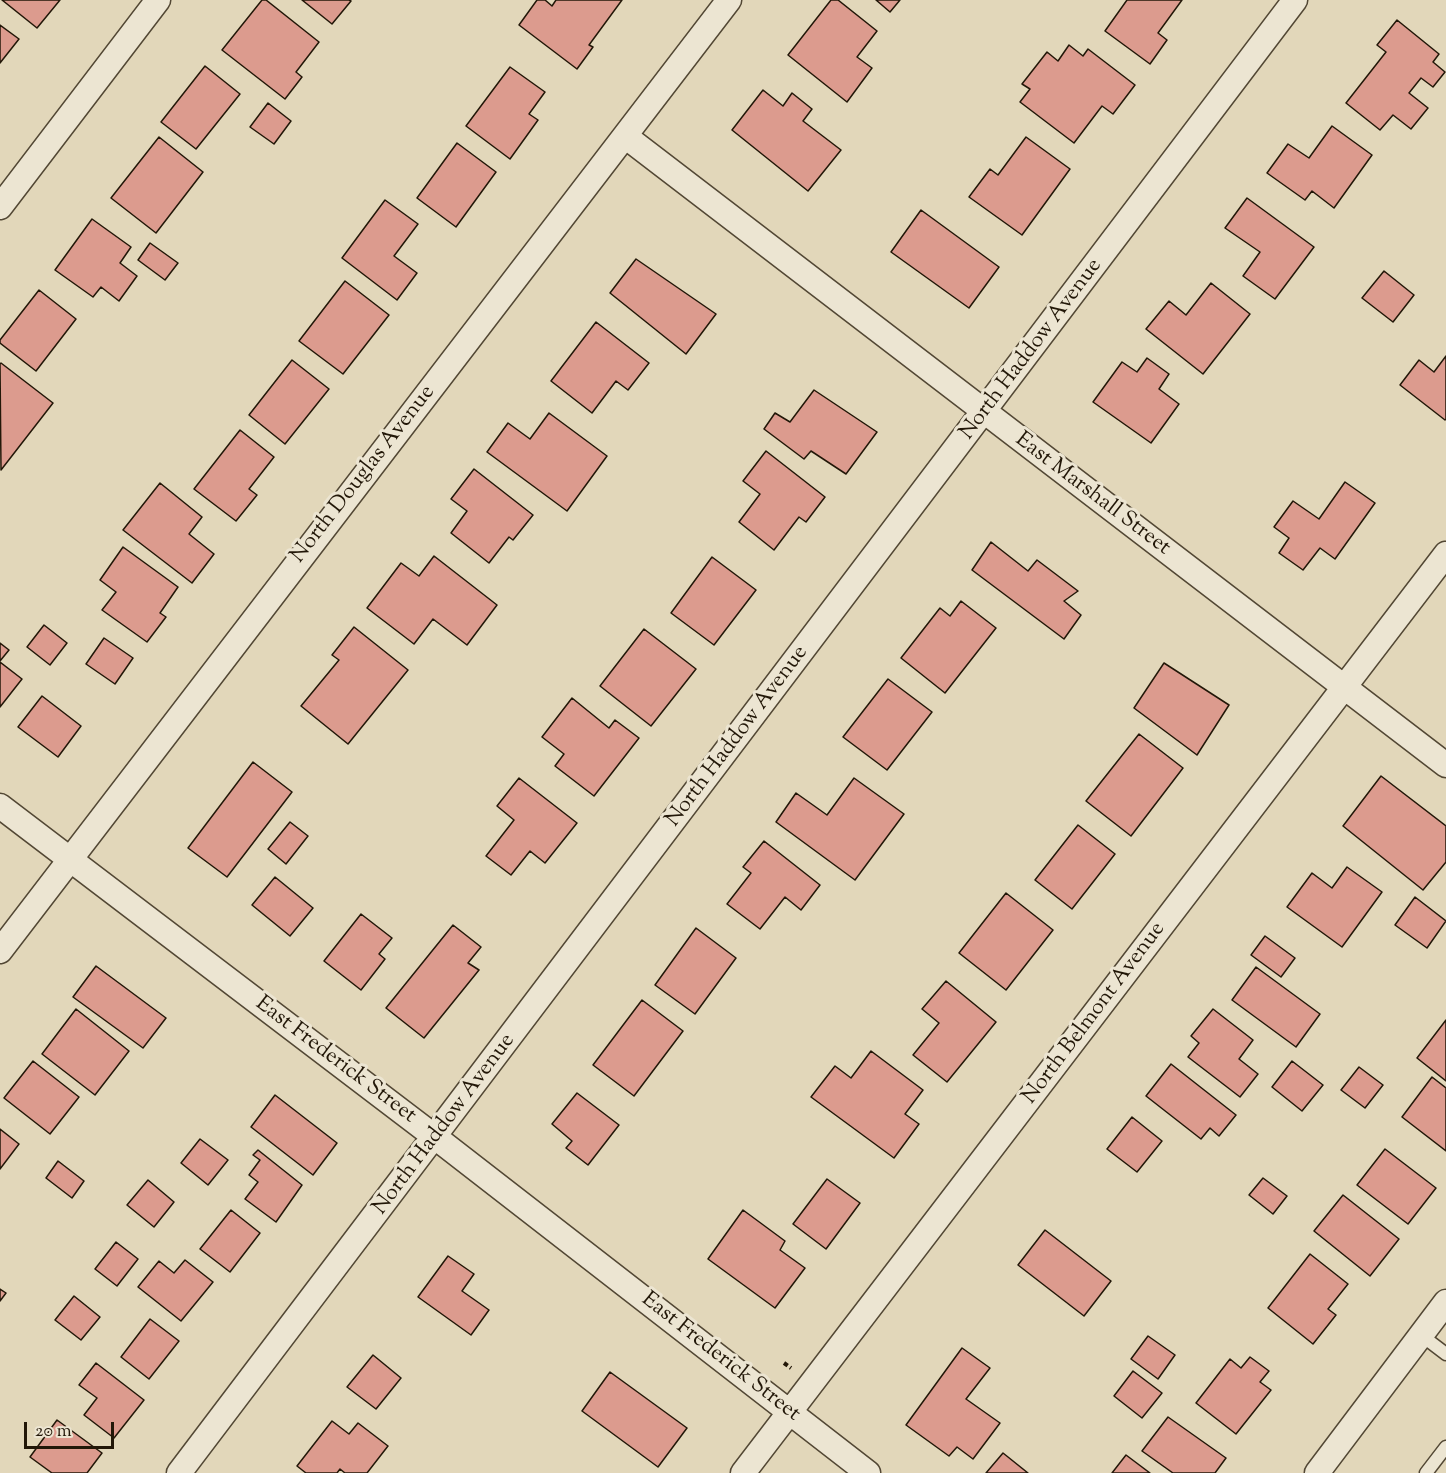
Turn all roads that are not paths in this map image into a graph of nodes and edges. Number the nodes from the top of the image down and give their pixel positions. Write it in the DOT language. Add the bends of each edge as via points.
graph roads {
  1 [pos="158,0"];
  2 [pos="729,0"];
  3 [pos="1295,0"];
  4 [pos="625,136"];
  5 [pos="0,207"];
  6 [pos="984,413"];
  7 [pos="1446,554"];
  8 [pos="1346,686"];
  9 [pos="1446,765"];
  10 [pos="0,806"];
  11 [pos="69,858"];
  12 [pos="0,951"];
  13 [pos="435,1137"];
  14 [pos="1446,1302"];
  15 [pos="1421,1335"];
  16 [pos="1446,1354"];
  17 [pos="789,1412"];
  18 [pos="1446,1447"];
  19 [pos="179,1473"];
  20 [pos="743,1473"];
  21 [pos="868,1473"];
  22 [pos="1317,1473"];
  23 [pos="1426,1473"];
  1 -- 5 [label="street"];
  2 -- 4 [label="street, North Douglas Avenue"];
  3 -- 6 [label="street, North Haddow Avenue"];
  4 -- 6 [label="street, East Marshall Street"];
  4 -- 11 [label="street, North Douglas Avenue"];
  6 -- 8 [label="street, East Marshall Street"];
  6 -- 13 [label="street, North Haddow Avenue"];
  7 -- 8 [label="street, North Belmont Avenue"];
  8 -- 9 [label="street, East Marshall Street"];
  8 -- 17 [label="street, North Belmont Avenue"];
  10 -- 11 [label="street, East Frederick Street"];
  11 -- 12 [label="street, North Douglas Avenue"];
  11 -- 13 [label="street, East Frederick Street"];
  13 -- 17 [label="street, East Frederick Street"];
  13 -- 19 [label="street, North Haddow Avenue"];
  14 -- 15 [label="street"];
  15 -- 16 [label="lane"];
  15 -- 22 [label="street"];
  17 -- 20 [label="street, North Belmont Avenue"];
  17 -- 21 [label="street, East Frederick Street"];
  18 -- 23 [label="lane"];
}
